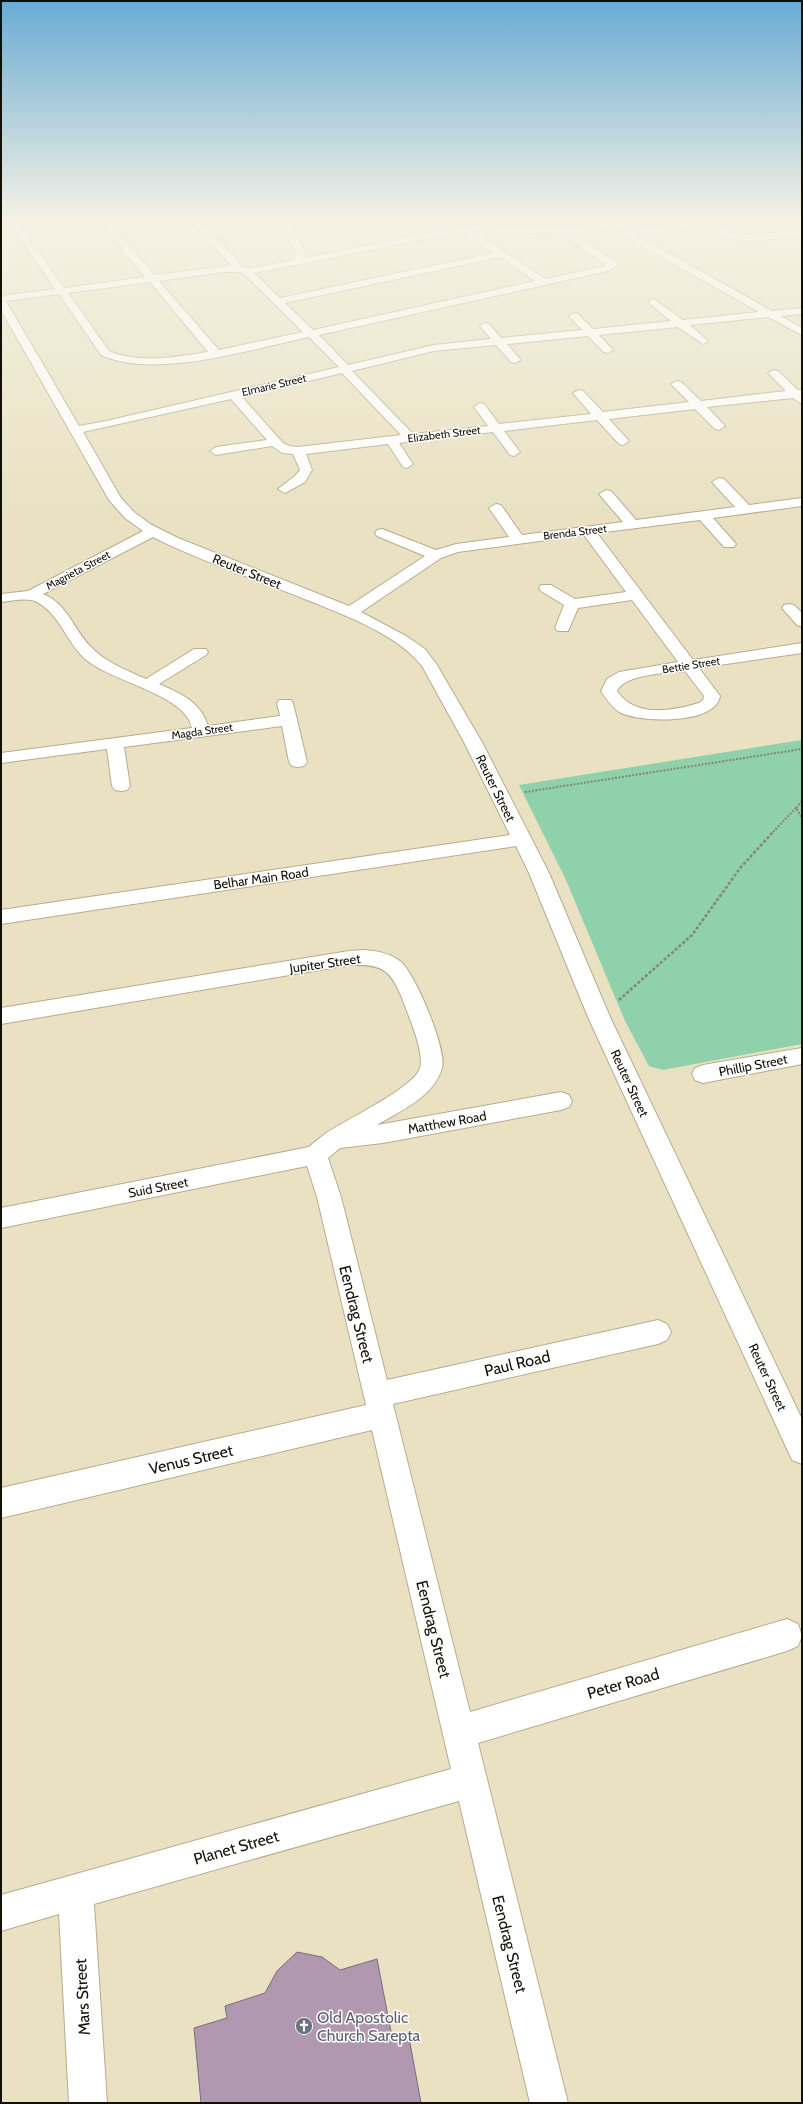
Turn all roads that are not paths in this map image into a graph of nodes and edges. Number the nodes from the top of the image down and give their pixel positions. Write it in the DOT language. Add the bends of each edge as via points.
graph roads {
  1 [pos="12,319"];
  2 [pos="82,319"];
  3 [pos="186,319"];
  4 [pos="296,319"];
  5 [pos="373,319"];
  6 [pos="577,319"];
  7 [pos="675,319"];
  8 [pos="718,319"];
  9 [pos="779,319"];
  10 [pos="680,323"];
  11 [pos="485,326"];
  12 [pos="590,332"];
  13 [pos="802,332"];
  14 [pos="310,333"];
  15 [pos="499,341"];
  16 [pos="703,341"];
  17 [pos="608,350"];
  18 [pos="216,354"];
  19 [pos="516,360"];
  20 [pos="346,369"];
  21 [pos="774,373"];
  22 [pos="677,384"];
  23 [pos="579,393"];
  24 [pos="234,395"];
  25 [pos="800,396"];
  26 [pos="698,405"];
  27 [pos="480,407"];
  28 [pos="600,416"];
  29 [pos="719,426"];
  30 [pos="496,428"];
  31 [pos="75,430"];
  32 [pos="410,438"];
  33 [pos="391,440"];
  34 [pos="623,441"];
  35 [pos="275,442"];
  36 [pos="216,451"];
  37 [pos="298,451"];
  38 [pos="514,452"];
  39 [pos="407,464"];
  40 [pos="719,482"];
  41 [pos="285,489"];
  42 [pos="606,494"];
  43 [pos="802,502"];
  44 [pos="496,508"];
  45 [pos="746,510"];
  46 [pos="702,515"];
  47 [pos="632,524"];
  48 [pos="587,530"];
  49 [pos="152,532"];
  50 [pos="382,533"];
  51 [pos="518,539"];
  52 [pos="729,544"];
  53 [pos="436,556"];
  54 [pos="546,588"];
  55 [pos="31,595"];
  56 [pos="637,595"];
  57 [pos="1,598"];
  58 [pos="572,604"];
  59 [pos="789,608"];
  60 [pos="350,612"];
  61 [pos="802,622"];
  62 [pos="563,628"];
  63 [pos="802,648"];
  64 [pos="200,652"];
  65 [pos="690,665"];
  66 [pos="148,684"];
  67 [pos="201,731"];
  68 [pos="115,743"];
  69 [pos="1,758"];
  70 [pos="298,762"];
  71 [pos="121,786"];
  72 [pos="522,839"];
  73 [pos="1,917"];
  74 [pos="1,1016"];
  75 [pos="802,1056"];
  76 [pos="703,1074"];
  77 [pos="561,1101"];
  78 [pos="324,1148"];
  79 [pos="1,1218"];
  80 [pos="658,1332"];
  81 [pos="379,1405"];
  82 [pos="802,1450"];
  83 [pos="1,1503"];
  84 [pos="787,1635"];
  85 [pos="458,1732"];
  86 [pos="470,1780"];
  87 [pos="76,1892"];
  88 [pos="1,1913"];
  89 [pos="88,2103"];
  90 [pos="549,2103"];
  1 -- 31 [label="street, Reuter Street"];
  2 -- 18 [label="street" via="108,355 161,362"];
  3 -- 18 [label="street"];
  4 -- 14 [label="street"];
  5 -- 14 [label="street"];
  6 -- 12 [label="street"];
  7 -- 10 [label="street"];
  8 -- 10 [label="street, Elmarie Street"];
  9 -- 13 [label="street"];
  10 -- 12 [label="street, Elmarie Street"];
  10 -- 16 [label="street"];
  11 -- 15 [label="street"];
  12 -- 15 [label="street, Elmarie Street"];
  12 -- 17 [label="street"];
  14 -- 18 [label="street"];
  14 -- 20 [label="street"];
  15 -- 19 [label="street"];
  15 -- 20 [label="street, Elmarie Street" via="427,349"];
  20 -- 24 [label="street, Elmarie Street"];
  20 -- 32 [label="street"];
  21 -- 25 [label="street, Elizabeth Street"];
  22 -- 26 [label="street"];
  23 -- 28 [label="street"];
  24 -- 31 [label="street, Elmarie Street"];
  24 -- 35 [label="street, Elizabeth Street"];
  25 -- 26 [label="street, Elizabeth Street"];
  26 -- 28 [label="street, Elizabeth Street"];
  26 -- 29 [label="street"];
  27 -- 30 [label="street, Elizabeth Street"];
  28 -- 30 [label="street, Elizabeth Street"];
  28 -- 34 [label="street"];
  30 -- 32 [label="street, Elizabeth Street"];
  30 -- 38 [label="street, Elizabeth Street"];
  31 -- 49 [label="street, Reuter Street" via="119,505 131,518"];
  32 -- 33 [label="street, Elizabeth Street"];
  33 -- 37 [label="street, Elizabeth Street"];
  33 -- 39 [label="street, Elizabeth Street"];
  35 -- 36 [label="street"];
  35 -- 37 [label="street, Elizabeth Street" via="282,448"];
  37 -- 41 [label="street" via="306,470 300,479"];
  40 -- 45 [label="street"];
  42 -- 47 [label="street, Brenda Street"];
  43 -- 45 [label="street, Brenda Street"];
  44 -- 51 [label="street"];
  45 -- 46 [label="street, Brenda Street"];
  46 -- 47 [label="street, Brenda Street"];
  46 -- 52 [label="street"];
  47 -- 48 [label="street, Brenda Street"];
  48 -- 51 [label="street, Brenda Street"];
  48 -- 56 [label="street"];
  49 -- 55 [label="street, Magrieta Street"];
  49 -- 60 [label="street, Reuter Street"];
  50 -- 53 [label="street"];
  51 -- 53 [label="street, Brenda Street" via="466,546"];
  53 -- 60 [label="street, Brenda Street"];
  54 -- 58 [label="street"];
  55 -- 57 [label="street, Magrieta Street"];
  55 -- 66 [label="street" via="51,603 86,651 97,661"];
  56 -- 58 [label="street"];
  56 -- 65 [label="street"];
  58 -- 62 [label="street"];
  59 -- 61 [label="street"];
  60 -- 72 [label="street, Reuter Street" via="401,638 419,652 429,665 474,744"];
  63 -- 65 [label="street, Bettie Street"];
  64 -- 66 [label="street"];
  65 -- 65 [label="street, Bettie Street" via="712,696 709,705 700,709 656,715 636,712 622,707 609,691 618,679 630,674"];
  66 -- 67 [label="street" via="187,705 200,720"];
  67 -- 68 [label="street, Magda Street"];
  67 -- 70 [label="street, Magda Street" via="287,711"];
  68 -- 69 [label="street, Magda Street"];
  68 -- 71 [label="street"];
  72 -- 73 [label="street, Belhar Main Road"];
  72 -- 82 [label="street, Reuter Street" via="539,873 599,1017"];
  74 -- 78 [label="street, Jupiter Street" via="349,958 381,960 405,978 432,1055 431,1068 425,1080 410,1094"];
  75 -- 76 [label="street, Phillip Street"];
  77 -- 78 [label="street, Matthew Road" via="383,1134"];
  78 -- 79 [label="street, Suid Street"];
  78 -- 81 [label="street, Eendrag Street" via="329,1197"];
  80 -- 81 [label="street, Paul Road"];
  81 -- 83 [label="street, Venus Street"];
  81 -- 85 [label="street, Eendrag Street"];
  84 -- 85 [label="street, Peter Road"];
  85 -- 86 [label="street, Eendrag Street"];
  86 -- 87 [label="street, Planet Street"];
  86 -- 90 [label="street, Eendrag Street"];
  87 -- 88 [label="street, Planet Street"];
  87 -- 89 [label="street, Mars Street"];
}
